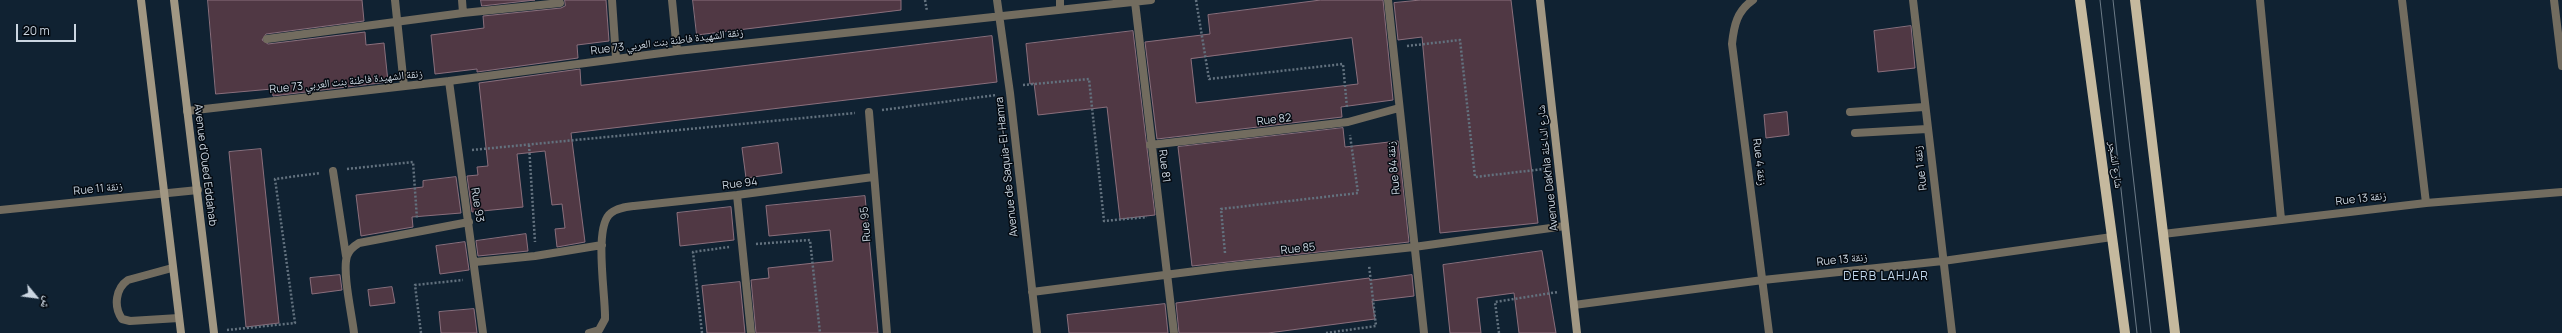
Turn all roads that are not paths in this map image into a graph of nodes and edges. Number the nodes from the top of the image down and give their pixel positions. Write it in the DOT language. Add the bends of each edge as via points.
graph roads {
  1 [pos="141,0"];
  2 [pos="174,0"];
  3 [pos="395,0"];
  4 [pos="462,0"];
  5 [pos="612,0"];
  6 [pos="672,0"];
  7 [pos="997,0"];
  8 [pos="1060,0"];
  9 [pos="1151,0"];
  10 [pos="1388,0"];
  11 [pos="1540,0"];
  12 [pos="1752,0"];
  13 [pos="1913,0"];
  14 [pos="2080,0"];
  15 [pos="2135,0"];
  16 [pos="2260,0"];
  17 [pos="2402,0"];
  18 [pos="2554,0"];
  19 [pos="1135,2"];
  20 [pos="560,4"];
  21 [pos="1060,9"];
  22 [pos="463,13"];
  23 [pos="999,18"];
  24 [pos="397,23"];
  25 [pos="267,39"];
  26 [pos="678,51"];
  27 [pos="616,58"];
  28 [pos="2562,66"];
  29 [pos="450,81"];
  30 [pos="404,86"];
  31 [pos="1924,107"];
  32 [pos="1399,108"];
  33 [pos="187,111"];
  34 [pos="869,112"];
  35 [pos="1850,112"];
  36 [pos="1927,129"];
  37 [pos="1855,134"];
  38 [pos="1150,145"];
  39 [pos="333,171"];
  40 [pos="873,177"];
  41 [pos="198,190"];
  42 [pos="2562,192"];
  43 [pos="163,194"];
  44 [pos="737,196"];
  45 [pos="2426,203"];
  46 [pos="0,210"];
  47 [pos="2281,219"];
  48 [pos="469,222"];
  49 [pos="1565,226"];
  50 [pos="2163,234"];
  51 [pos="2112,237"];
  52 [pos="602,245"];
  53 [pos="1414,247"];
  54 [pos="346,256"];
  55 [pos="1943,261"];
  56 [pos="475,262"];
  57 [pos="172,268"];
  58 [pos="1168,276"];
  59 [pos="1763,280"];
  60 [pos="1032,292"];
  61 [pos="1574,305"];
  62 [pos="179,318"];
  63 [pos="214,332"];
  64 [pos="181,333"];
  65 [pos="354,333"];
  66 [pos="483,333"];
  67 [pos="589,333"];
  68 [pos="750,333"];
  69 [pos="887,333"];
  70 [pos="1037,333"];
  71 [pos="1174,333"];
  72 [pos="1424,333"];
  73 [pos="1577,333"];
  74 [pos="1769,333"];
  75 [pos="1952,333"];
  76 [pos="2125,333"];
  77 [pos="2175,333"];
  1 -- 43 [label="street"];
  2 -- 33 [label="street, Avenue d'Oued Eddahab"];
  3 -- 24 [label="street"];
  4 -- 22 [label="street"];
  5 -- 27 [label="street"];
  6 -- 26 [label="street"];
  7 -- 23 [label="street, Avenue de Saquia-El-Hamra"];
  8 -- 21 [label="street"];
  9 -- 19 [label="street, Rue 73 زنقة الشهيدة فاطنة بنت العربي"];
  10 -- 32 [label="street, Rue 84 زنقة"];
  11 -- 49 [label="street, Avenue Dakhla شارع الداخلة"];
  12 -- 59 [label="street, Rue 4 زنقة" via="1739,12 1732,44"];
  13 -- 31 [label="street, Rue 1 زنقة"];
  14 -- 51 [label="main road, شارع الشجر"];
  15 -- 50 [label="main road"];
  16 -- 47 [label="street"];
  17 -- 45 [label="street"];
  18 -- 28 [label="street"];
  19 -- 21 [label="street, Rue 73 زنقة الشهيدة فاطنة بنت العربي"];
  19 -- 38 [label="street, Rue 81"];
  20 -- 22 [label="street"];
  21 -- 23 [label="street, Rue 73 زنقة الشهيدة فاطنة بنت العربي"];
  22 -- 24 [label="street"];
  23 -- 26 [label="street, Rue 73 زنقة الشهيدة فاطنة بنت العربي"];
  23 -- 60 [label="street, Avenue de Saquia-El-Hamra" via="1010,90"];
  24 -- 25 [label="street"];
  24 -- 30 [label="street"];
  26 -- 27 [label="street, Rue 73 زنقة الشهيدة فاطنة بنت العربي"];
  27 -- 29 [label="street, Rue 73 زنقة الشهيدة فاطنة بنت العربي"];
  29 -- 30 [label="street, Rue 73 زنقة الشهيدة فاطنة بنت العربي"];
  29 -- 48 [label="street, Rue 93"];
  30 -- 33 [label="street, Rue 73 زنقة الشهيدة فاطنة بنت العربي"];
  31 -- 35 [label="street"];
  31 -- 36 [label="street, Rue 1 زنقة"];
  32 -- 38 [label="street, Rue 82" via="1348,122"];
  32 -- 53 [label="street, Rue 84 زنقة"];
  33 -- 41 [label="street, Avenue d'Oued Eddahab"];
  34 -- 40 [label="street, Rue 95"];
  36 -- 37 [label="street"];
  36 -- 55 [label="street, Rue 1 زنقة"];
  38 -- 58 [label="street, Rue 81"];
  39 -- 54 [label="street"];
  40 -- 44 [label="street, Rue 94"];
  40 -- 69 [label="street, Rue 95"];
  41 -- 43 [label="street, Rue 11 زنقة"];
  41 -- 63 [label="street, Avenue d'Oued Eddahab"];
  42 -- 45 [label="street, Rue 13 زنقة"];
  43 -- 46 [label="street, Rue 11 زنقة"];
  43 -- 57 [label="street"];
  44 -- 52 [label="street, Rue 94" via="621,208 610,213 602,231"];
  44 -- 68 [label="street"];
  45 -- 47 [label="street, Rue 13 زنقة"];
  47 -- 50 [label="street, Rue 13 زنقة"];
  48 -- 54 [label="street" via="359,243 351,248"];
  48 -- 56 [label="street, Rue 93"];
  49 -- 53 [label="street, Rue 85"];
  49 -- 61 [label="street, Avenue Dakhla شارع الداخلة"];
  50 -- 77 [label="main road"];
  51 -- 55 [label="street, Rue 13 زنقة"];
  51 -- 76 [label="main road, شارع الشجر"];
  52 -- 56 [label="street" via="535,256"];
  52 -- 67 [label="street" via="605,319 599,330"];
  53 -- 58 [label="street, Rue 85" via="1227,267"];
  53 -- 72 [label="street, Rue 84 زنقة"];
  54 -- 65 [label="street" via="347,286"];
  55 -- 59 [label="street, Rue 13 زنقة"];
  55 -- 75 [label="street, Rue 1 زنقة"];
  56 -- 66 [label="street, Rue 93"];
  57 -- 62 [label="street"];
  57 -- 62 [label="street" via="128,280 122,284 117,295 120,316 130,321"];
  58 -- 60 [label="street, Rue 85"];
  58 -- 71 [label="street, Rue 81"];
  59 -- 61 [label="street, Rue 13 زنقة"];
  59 -- 74 [label="street, Rue 4 زنقة"];
  60 -- 70 [label="street, Avenue de Saquia-El-Hamra"];
  61 -- 73 [label="street, Avenue Dakhla شارع الداخلة"];
  62 -- 64 [label="street"];
}
